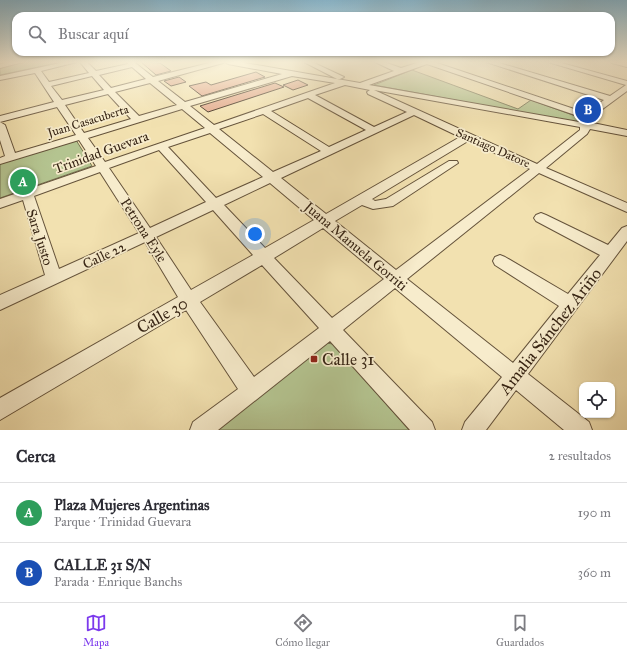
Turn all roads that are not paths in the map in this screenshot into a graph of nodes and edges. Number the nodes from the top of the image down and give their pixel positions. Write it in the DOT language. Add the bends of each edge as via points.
graph roads {
  1 [pos="57,82"];
  2 [pos="103,82"];
  3 [pos="143,82"];
  4 [pos="154,82"];
  5 [pos="262,82"];
  6 [pos="339,82"];
  7 [pos="358,82"];
  8 [pos="370,82"];
  9 [pos="481,82"];
  10 [pos="559,82"];
  11 [pos="344,83"];
  12 [pos="48,84"];
  13 [pos="365,84"];
  14 [pos="627,87"];
  15 [pos="110,90"];
  16 [pos="308,95"];
  17 [pos="611,99"];
  18 [pos="60,103"];
  19 [pos="183,106"];
  20 [pos="264,110"];
  21 [pos="414,112"];
  22 [pos="0,119"];
  23 [pos="137,120"];
  24 [pos="586,121"];
  25 [pos="0,126"];
  26 [pos="212,128"];
  27 [pos="373,130"];
  28 [pos="627,133"];
  29 [pos="82,136"];
  30 [pos="468,137"];
  31 [pos="162,146"];
  32 [pos="328,151"];
  33 [pos="11,158"];
  34 [pos="0,161"];
  35 [pos="453,163"];
  36 [pos="102,167"];
  37 [pos="539,168"];
  38 [pos="273,178"];
  39 [pos="27,195"];
  40 [pos="362,199"];
  41 [pos="0,204"];
  42 [pos="215,204"];
  43 [pos="627,208"];
  44 [pos="542,218"];
  45 [pos="325,221"];
  46 [pos="627,231"];
  47 [pos="148,235"];
  48 [pos="610,253"];
  49 [pos="263,256"];
  50 [pos="500,261"];
  51 [pos="54,278"];
  52 [pos="396,280"];
  53 [pos="189,300"];
  54 [pos="0,303"];
  55 [pos="570,304"];
  56 [pos="331,329"];
  57 [pos="514,376"];
  58 [pos="252,390"];
  59 [pos="0,410"];
  60 [pos="201,430"];
  61 [pos="424,430"];
  62 [pos="473,430"];
  63 [pos="581,430"];
  1 -- 12 [label="street"];
  2 -- 15 [label="street"];
  3 -- 15 [label="street"];
  4 -- 19 [label="street, Juana Manuela Gorriti"];
  5 -- 19 [label="street, Juan Casacuberta"];
  6 -- 11 [label="street"];
  7 -- 13 [label="street"];
  8 -- 13 [label="street"];
  9 -- 24 [label="street"];
  10 -- 17 [label="street"];
  11 -- 13 [label="street"];
  11 -- 16 [label="street, Trinidad Guevara"];
  12 -- 18 [label="street, Petrona Eyle"];
  13 -- 21 [label="street, Santiago Datore" via="377,96"];
  13 -- 24 [label="street"];
  14 -- 17 [label="street"];
  15 -- 18 [label="street"];
  15 -- 23 [label="street"];
  16 -- 20 [label="street, Trinidad Guevara"];
  16 -- 27 [label="street"];
  17 -- 24 [label="street"];
  18 -- 22 [label="street"];
  18 -- 29 [label="street, Petrona Eyle"];
  19 -- 23 [label="street, Juan Casacuberta"];
  19 -- 26 [label="street, Juana Manuela Gorriti"];
  20 -- 26 [label="street, Trinidad Guevara"];
  20 -- 32 [label="street"];
  21 -- 27 [label="street, Calle 22"];
  21 -- 30 [label="street, Santiago Datore"];
  23 -- 29 [label="street, Juan Casacuberta"];
  24 -- 28 [label="street"];
  24 -- 37 [label="street" via="584,132"];
  25 -- 33 [label="street"];
  26 -- 31 [label="street, Trinidad Guevara"];
  26 -- 38 [label="street, Juana Manuela Gorriti"];
  27 -- 32 [label="street, Calle 22"];
  29 -- 33 [label="street, Juan Casacuberta"];
  29 -- 36 [label="street, Petrona Eyle"];
  30 -- 37 [label="street, Santiago Datore"];
  30 -- 40 [label="street, Calle 30"];
  31 -- 36 [label="street, Trinidad Guevara"];
  31 -- 42 [label="street"];
  32 -- 38 [label="street, Calle 22"];
  33 -- 34 [label="street, Juan Casacuberta"];
  35 -- 40 [label="street" via="389,203 374,205"];
  36 -- 39 [label="street, Trinidad Guevara"];
  36 -- 47 [label="street, Petrona Eyle"];
  37 -- 43 [label="street, Santiago Datore"];
  37 -- 52 [label="street"];
  38 -- 42 [label="street, Calle 22"];
  38 -- 45 [label="street, Juana Manuela Gorriti"];
  39 -- 41 [label="street, Trinidad Guevara"];
  39 -- 51 [label="street, Sara Justo"];
  40 -- 45 [label="street, Calle 30"];
  42 -- 47 [label="street, Calle 22"];
  42 -- 49 [label="street"];
  44 -- 48 [label="street"];
  45 -- 49 [label="street, Calle 30"];
  45 -- 52 [label="street, Juana Manuela Gorriti"];
  46 -- 48 [label="street, Amalia Sánchez Ariño"];
  47 -- 51 [label="street, Calle 22"];
  47 -- 53 [label="street, Petrona Eyle"];
  48 -- 55 [label="street, Amalia Sánchez Ariño"];
  49 -- 53 [label="street, Calle 30"];
  49 -- 56 [label="street"];
  50 -- 55 [label="street"];
  51 -- 54 [label="street, Calle 22"];
  52 -- 56 [label="street"];
  52 -- 57 [label="street, Juana Manuela Gorriti"];
  53 -- 58 [label="street, Petrona Eyle"];
  53 -- 59 [label="street, Calle 30"];
  55 -- 57 [label="street, Amalia Sánchez Ariño"];
  56 -- 58 [label="street"];
  56 -- 61 [label="street"];
  57 -- 62 [label="street, Amalia Sánchez Ariño"];
  57 -- 63 [label="street, Juana Manuela Gorriti"];
  58 -- 60 [label="street"];
}
